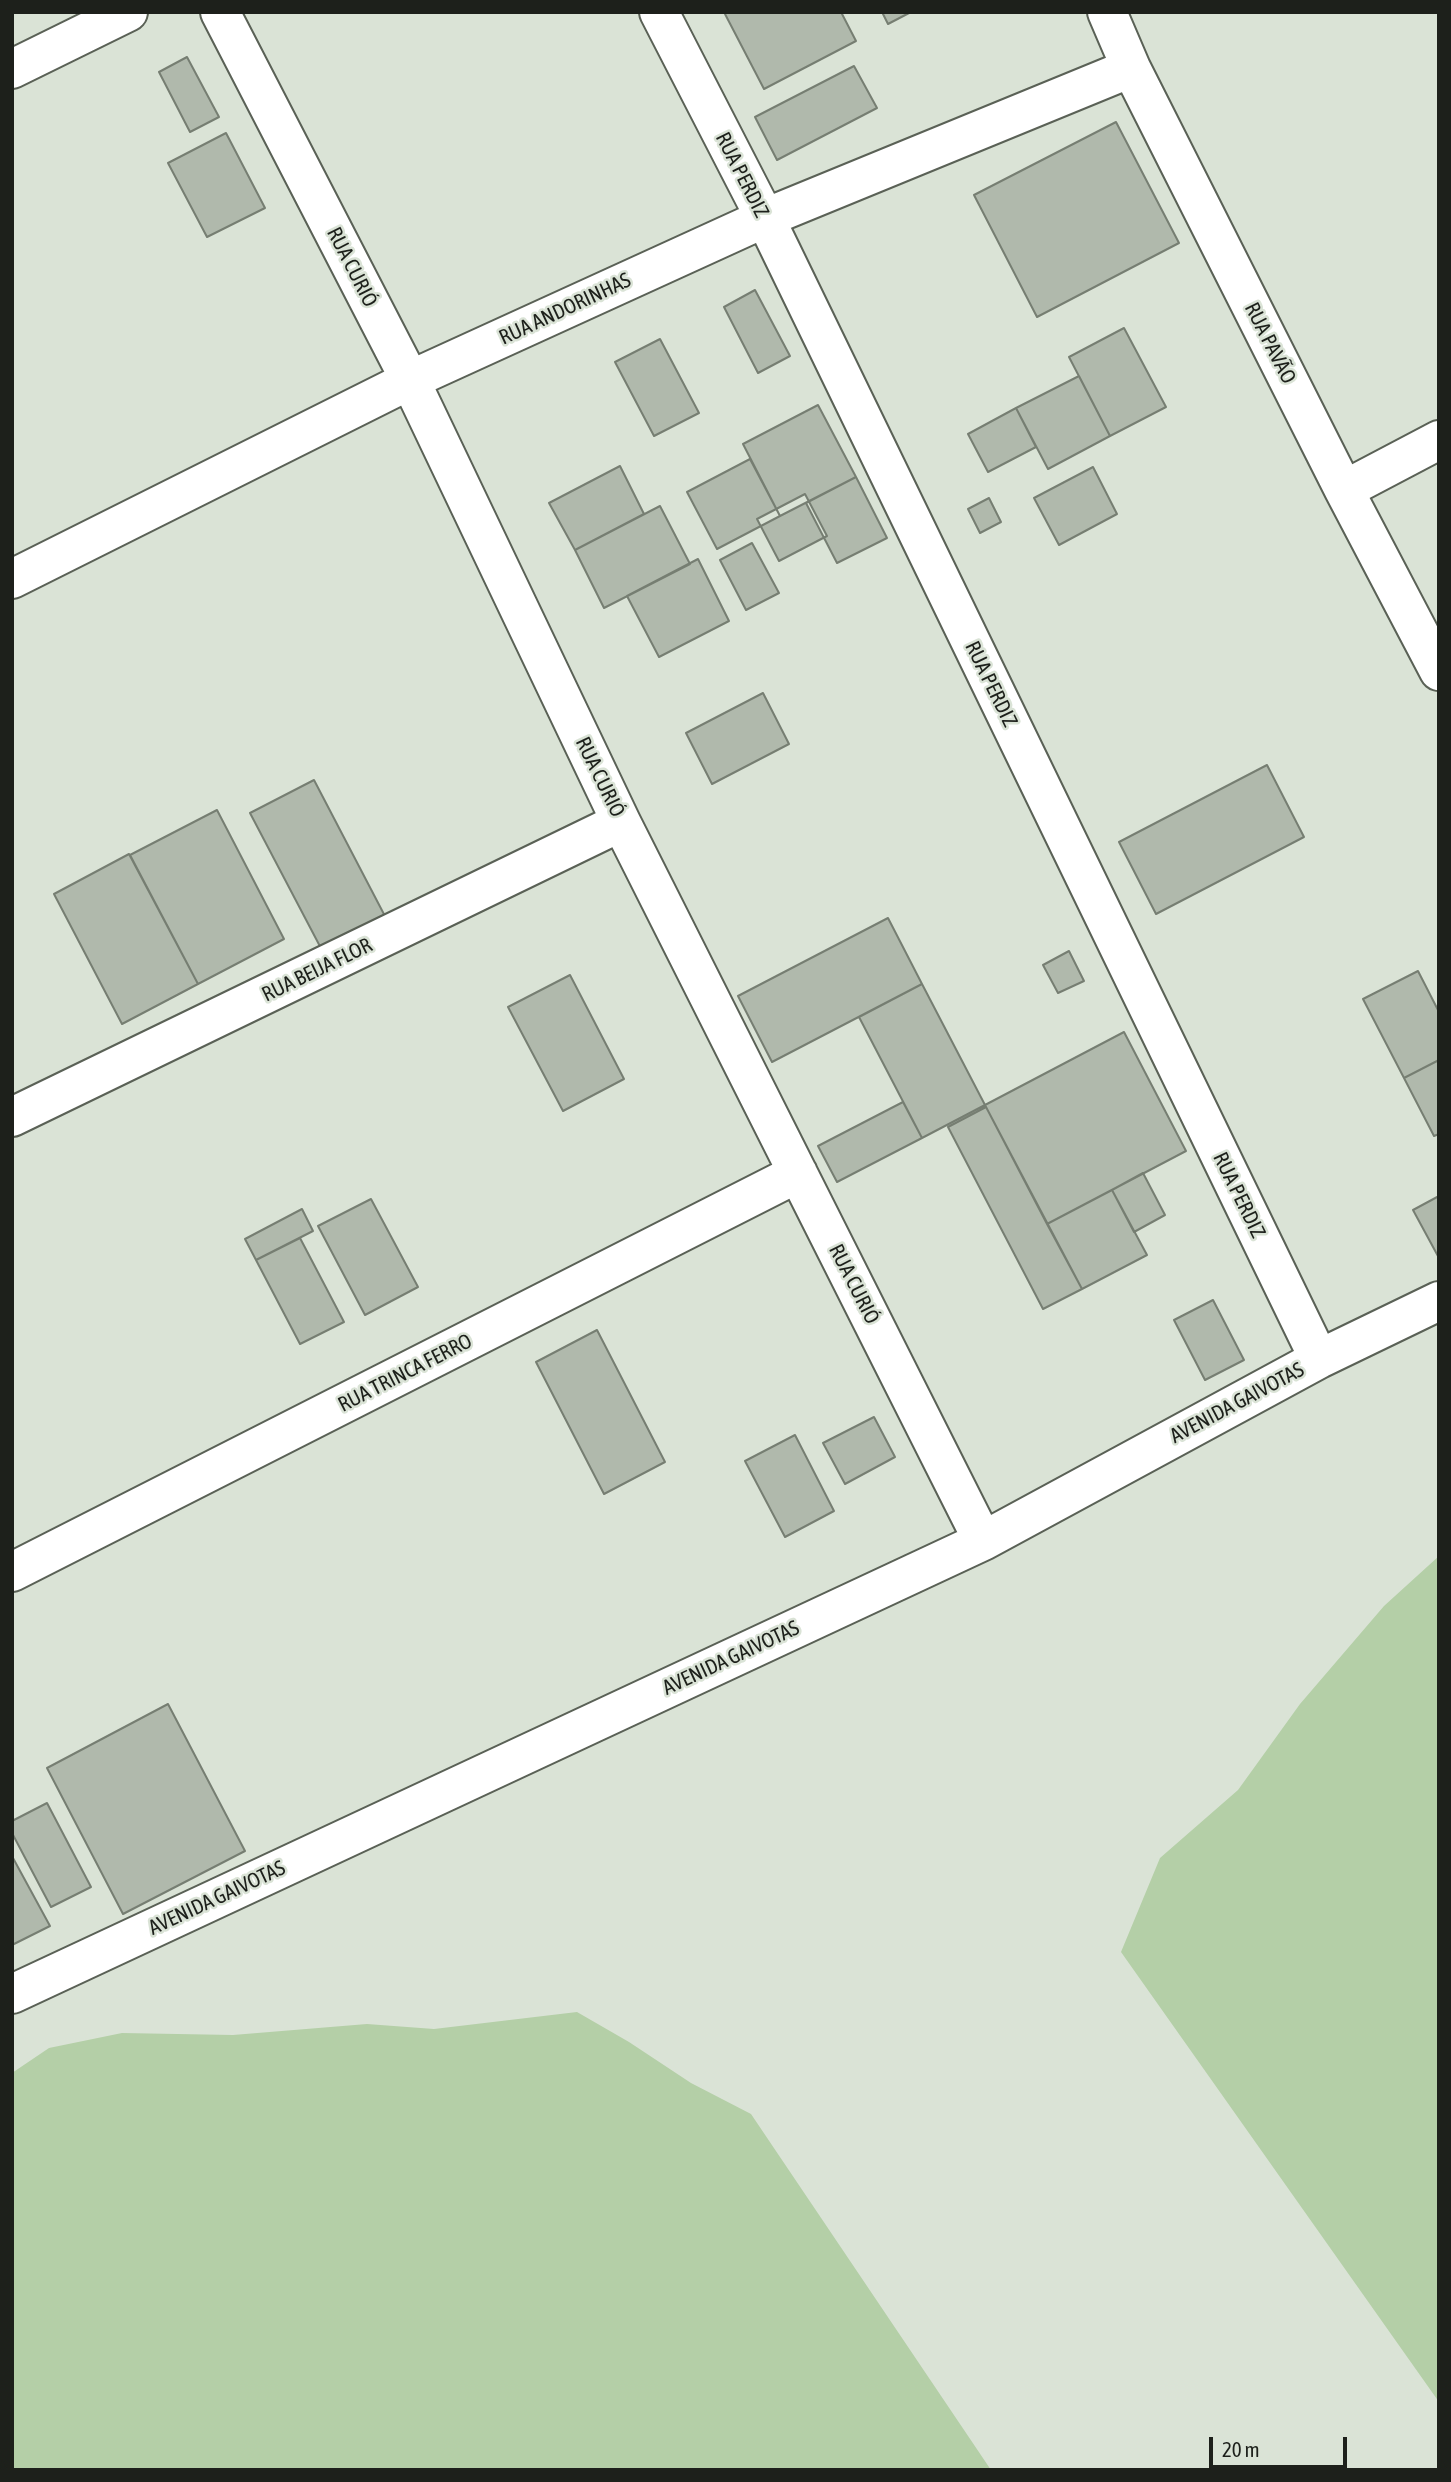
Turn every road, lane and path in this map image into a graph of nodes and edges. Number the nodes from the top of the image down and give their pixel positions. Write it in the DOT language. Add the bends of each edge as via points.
graph roads {
  1 [pos="128,12"];
  2 [pos="220,12"];
  3 [pos="659,12"];
  4 [pos="1107,12"];
  5 [pos="1132,68"];
  6 [pos="12,69"];
  7 [pos="765,218"];
  8 [pos="410,380"];
  9 [pos="1439,440"];
  10 [pos="1343,490"];
  11 [pos="12,579"];
  12 [pos="1439,671"];
  13 [pos="621,822"];
  14 [pos="12,1117"];
  15 [pos="798,1173"];
  16 [pos="1439,1301"];
  17 [pos="1318,1359"];
  18 [pos="983,1541"];
  19 [pos="12,1572"];
  20 [pos="12,1994"];
  1 -- 6 [label="street"];
  2 -- 8 [label="street, RUA CURIÓ"];
  3 -- 7 [label="street, RUA PERDIZ"];
  4 -- 5 [label="street, RUA PAVÃO"];
  5 -- 7 [label="street, RUA ANDORINHAS"];
  5 -- 10 [label="street, RUA PAVÃO"];
  7 -- 8 [label="street, RUA ANDORINHAS"];
  7 -- 17 [label="street, RUA PERDIZ"];
  8 -- 11 [label="street, RUA ANDORINHAS"];
  8 -- 13 [label="street, RUA CURIÓ"];
  9 -- 10 [label="street"];
  10 -- 12 [label="street, RUA PAVÃO"];
  13 -- 14 [label="street, RUA BEIJA FLOR"];
  13 -- 15 [label="street, RUA CURIÓ"];
  15 -- 18 [label="street, RUA CURIÓ"];
  15 -- 19 [label="street, RUA TRINCA FERRO"];
  16 -- 17 [label="street, AVENIDA GAIVOTAS"];
  17 -- 18 [label="street, AVENIDA GAIVOTAS"];
  18 -- 20 [label="street, AVENIDA GAIVOTAS"];
}
